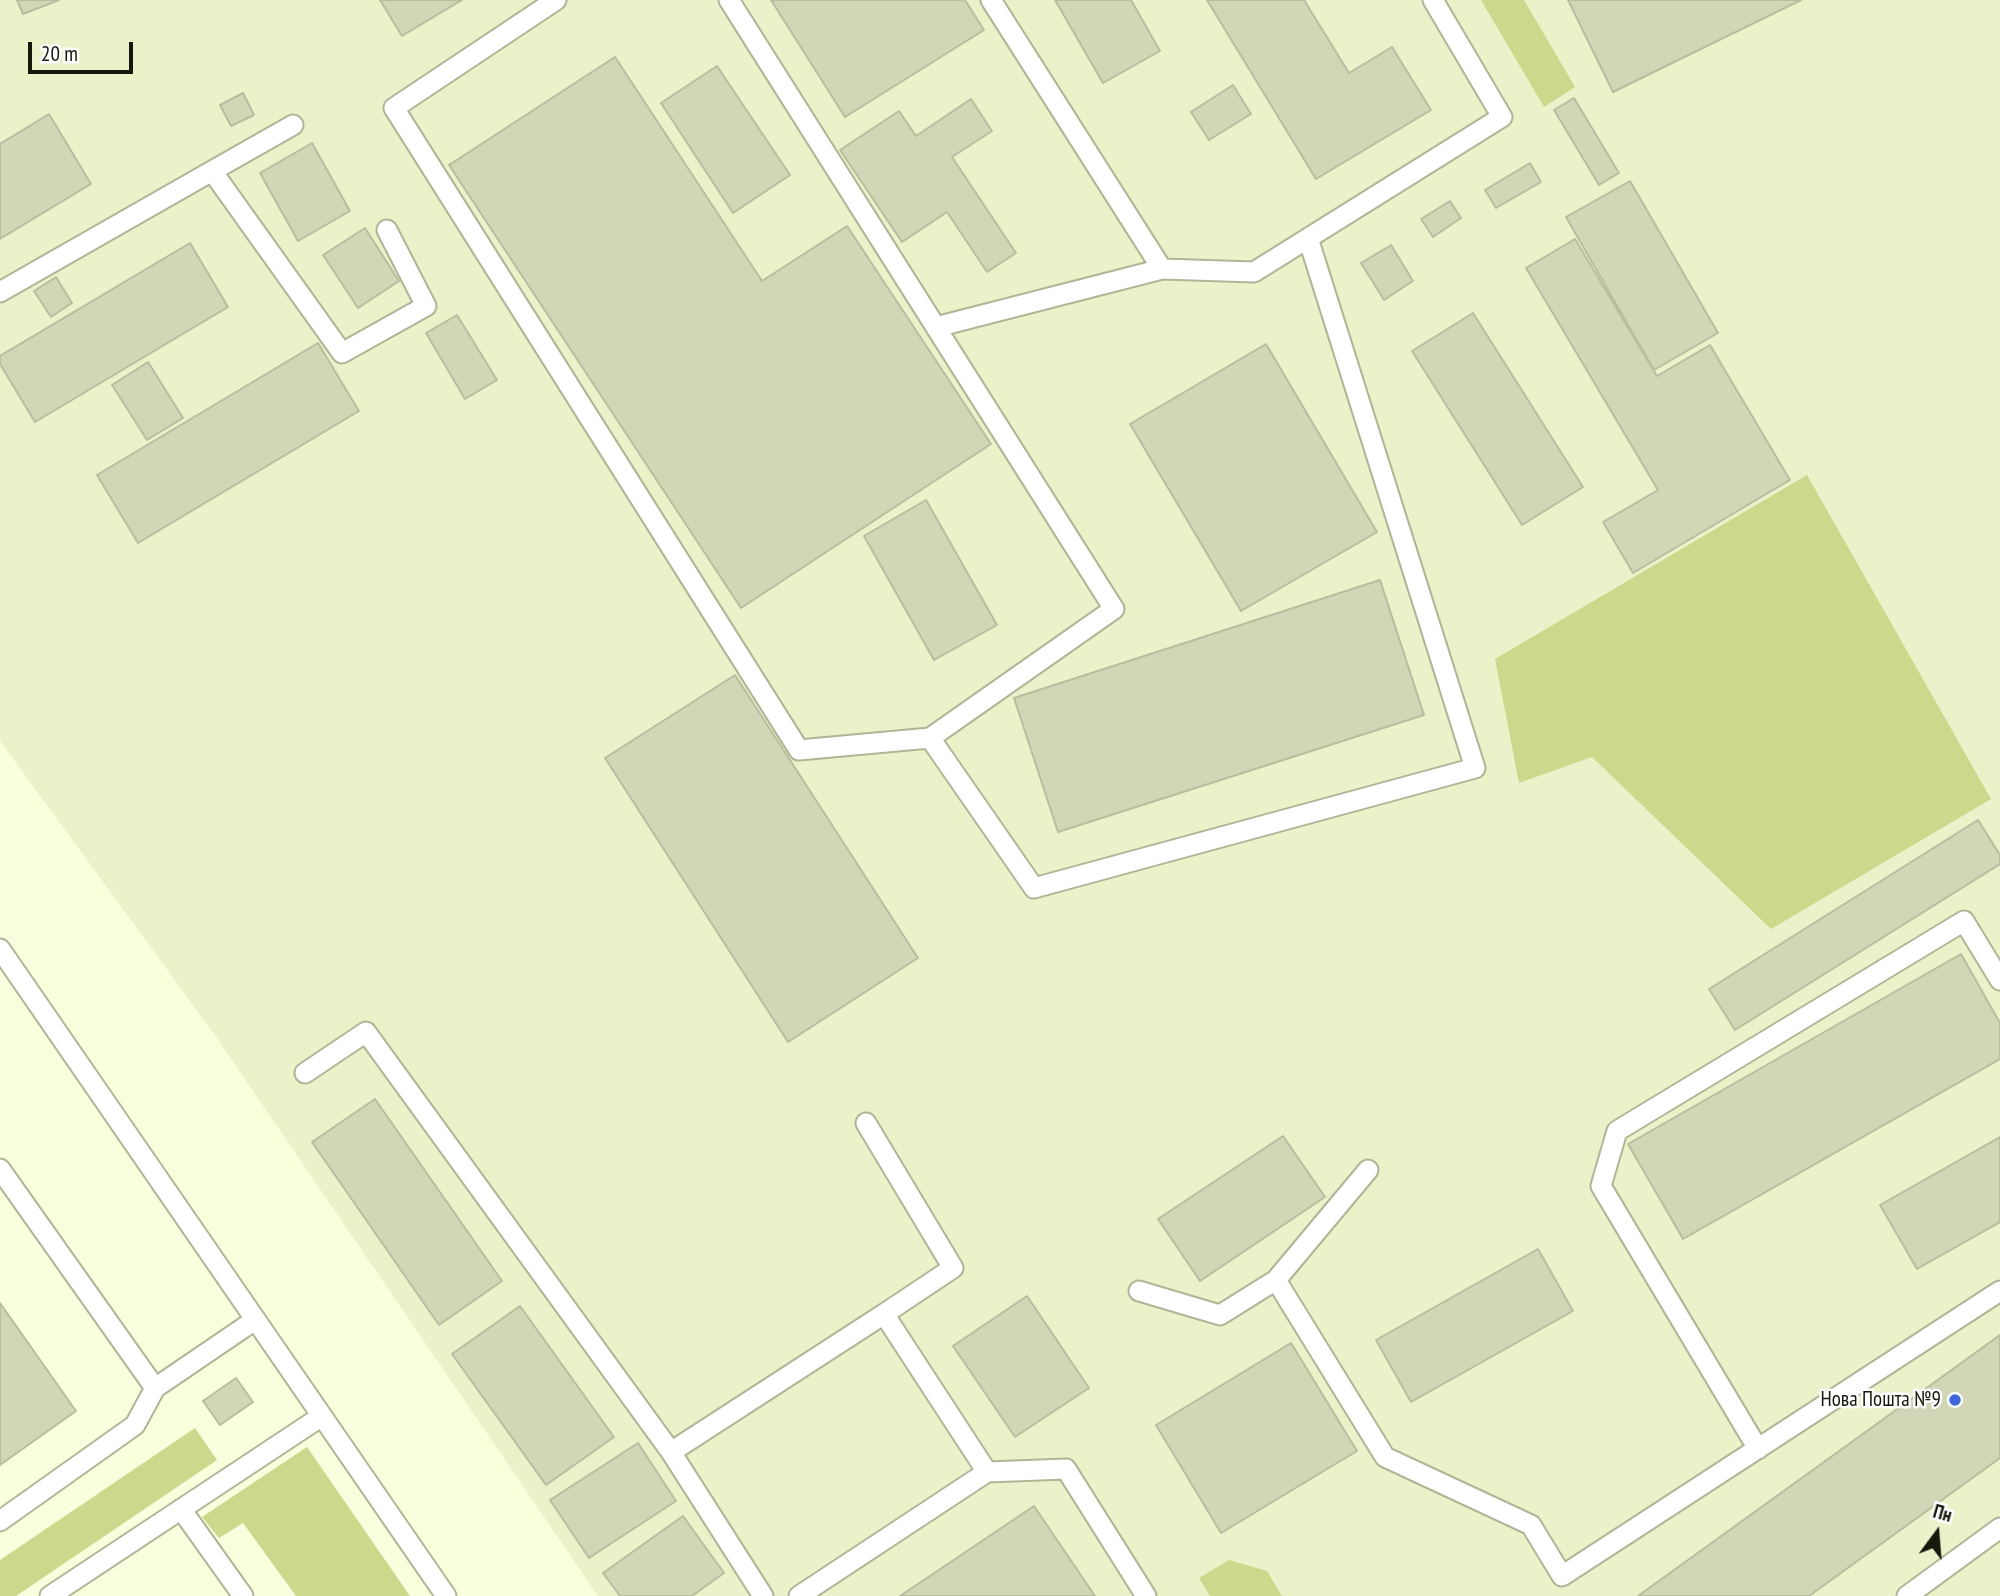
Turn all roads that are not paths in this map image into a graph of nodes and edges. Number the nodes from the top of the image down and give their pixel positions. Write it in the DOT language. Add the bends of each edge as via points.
graph roads {
  1 [pos="556,0"];
  2 [pos="729,0"];
  3 [pos="991,0"];
  4 [pos="1433,0"];
  5 [pos="293,125"];
  6 [pos="212,171"];
  7 [pos="387,230"];
  8 [pos="1308,238"];
  9 [pos="1162,269"];
  10 [pos="0,292"];
  11 [pos="936,327"];
  12 [pos="930,738"];
  13 [pos="0,949"];
  14 [pos="2000,980"];
  15 [pos="304,1073"];
  16 [pos="866,1123"];
  17 [pos="0,1169"];
  18 [pos="1368,1170"];
  19 [pos="1276,1280"];
  20 [pos="1139,1291"];
  21 [pos="2000,1291"];
  22 [pos="884,1314"];
  23 [pos="255,1320"];
  24 [pos="155,1388"];
  25 [pos="322,1416"];
  26 [pos="1758,1449"];
  27 [pos="671,1452"];
  28 [pos="987,1472"];
  29 [pos="181,1509"];
  30 [pos="0,1521"];
  31 [pos="2000,1528"];
  32 [pos="50,1596"];
  33 [pos="243,1596"];
  34 [pos="446,1596"];
  35 [pos="763,1596"];
  36 [pos="799,1596"];
  37 [pos="1146,1596"];
  38 [pos="1907,1596"];
  1 -- 12 [label="lane" via="394,108 799,750"];
  2 -- 11 [label="lane"];
  3 -- 9 [label="lane"];
  4 -- 8 [label="lane" via="1502,117"];
  5 -- 6 [label="lane"];
  6 -- 7 [label="lane" via="342,353 426,306"];
  6 -- 10 [label="lane"];
  8 -- 9 [label="lane" via="1254,272"];
  8 -- 12 [label="lane" via="1475,768 1034,888"];
  9 -- 11 [label="lane"];
  11 -- 12 [label="lane" via="1114,608"];
  13 -- 23 [label="lane"];
  14 -- 26 [label="lane" via="1964,921 1617,1131 1601,1186"];
  15 -- 27 [label="lane" via="366,1032"];
  16 -- 22 [label="lane" via="953,1268"];
  17 -- 24 [label="lane"];
  18 -- 19 [label="lane"];
  19 -- 20 [label="lane" via="1220,1314"];
  19 -- 26 [label="lane" via="1385,1457 1531,1525 1562,1576"];
  21 -- 26 [label="lane"];
  22 -- 27 [label="lane"];
  22 -- 28 [label="lane"];
  23 -- 24 [label="lane"];
  23 -- 25 [label="lane"];
  24 -- 30 [label="lane" via="135,1425"];
  25 -- 29 [label="lane"];
  25 -- 34 [label="lane"];
  27 -- 35 [label="lane"];
  28 -- 36 [label="lane"];
  28 -- 37 [label="lane" via="1066,1469"];
  29 -- 32 [label="lane"];
  29 -- 33 [label="lane"];
  31 -- 38 [label="lane"];
}
